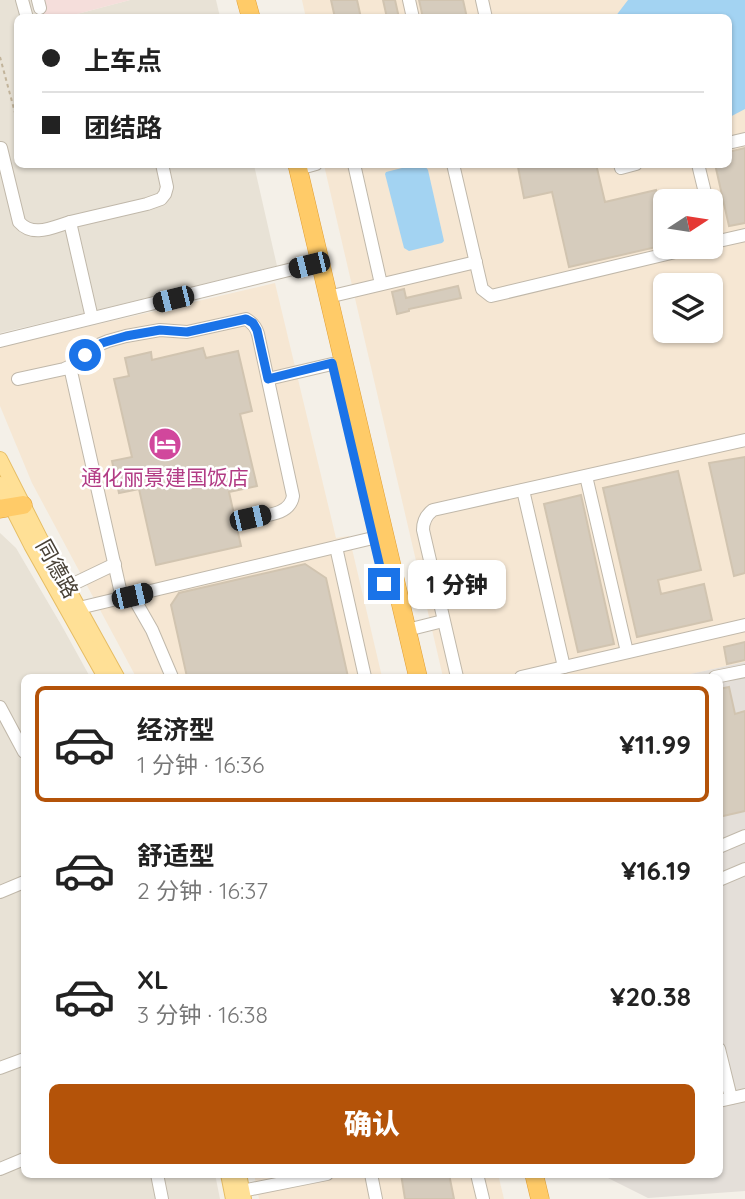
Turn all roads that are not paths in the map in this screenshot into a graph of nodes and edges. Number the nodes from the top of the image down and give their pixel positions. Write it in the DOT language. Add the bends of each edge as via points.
graph roads {
  1 [pos="1,148"];
  2 [pos="163,168"];
  3 [pos="293,168"];
  4 [pos="294,168"];
  5 [pos="355,168"];
  6 [pos="454,168"];
  7 [pos="699,168"];
  8 [pos="4,174"];
  9 [pos="704,189"];
  10 [pos="70,222"];
  11 [pos="745,235"];
  12 [pos="723,240"];
  13 [pos="653,257"];
  14 [pos="476,262"];
  15 [pos="309,265"];
  16 [pos="381,284"];
  17 [pos="328,297"];
  18 [pos="92,318"];
  19 [pos="0,341"];
  20 [pos="332,363"];
  21 [pos="70,367"];
  22 [pos="18,379"];
  23 [pos="268,379"];
  24 [pos="745,440"];
  25 [pos="0,459"];
  26 [pos="586,476"];
  27 [pos="0,484"];
  28 [pos="523,490"];
  29 [pos="11,508"];
  30 [pos="250,518"];
  31 [pos="373,538"];
  32 [pos="336,547"];
  33 [pos="115,564"];
  34 [pos="67,587"];
  35 [pos="127,597"];
  36 [pos="79,608"];
  37 [pos="443,621"];
  38 [pos="745,625"];
  39 [pos="407,630"];
  40 [pos="627,652"];
  41 [pos="565,667"];
  42 [pos="745,671"];
  43 [pos="102,674"];
  44 [pos="115,674"];
  45 [pos="171,674"];
  46 [pos="364,674"];
  47 [pos="405,674"];
  48 [pos="417,674"];
  49 [pos="456,674"];
  50 [pos="534,674"];
  51 [pos="723,675"];
  52 [pos="0,707"];
  53 [pos="21,746"];
  54 [pos="745,836"];
  55 [pos="723,845"];
  56 [pos="745,869"];
  57 [pos="723,878"];
  58 [pos="21,883"];
  59 [pos="0,892"];
  60 [pos="21,1060"];
  61 [pos="0,1068"];
  62 [pos="745,1095"];
  63 [pos="725,1100"];
  64 [pos="21,1160"];
  65 [pos="0,1168"];
  66 [pos="158,1178"];
  67 [pos="230,1178"];
  68 [pos="239,1178"];
  69 [pos="311,1178"];
  70 [pos="372,1178"];
  71 [pos="478,1178"];
  72 [pos="524,1178"];
  73 [pos="535,1178"];
  74 [pos="240,1196"];
  75 [pos="162,1199"];
  76 [pos="376,1199"];
  77 [pos="483,1199"];
  78 [pos="528,1199"];
  79 [pos="540,1199"];
  1 -- 8 [label="street"];
  2 -- 10 [label="street" via="167,187 161,199"];
  3 -- 15 [label="highway"];
  4 -- 17 [label="highway"];
  5 -- 16 [label="street"];
  6 -- 14 [label="street"];
  7 -- 9 [label="street"];
  8 -- 10 [label="street" via="19,222 25,227 37,231"];
  10 -- 18 [label="street"];
  11 -- 12 [label="street"];
  13 -- 14 [label="street" via="494,296 482,289"];
  14 -- 16 [label="street"];
  15 -- 18 [label="street"];
  15 -- 20 [label="highway"];
  16 -- 17 [label="street"];
  17 -- 39 [label="highway"];
  18 -- 19 [label="street"];
  20 -- 23 [label="street"];
  20 -- 31 [label="highway"];
  21 -- 22 [label="street"];
  21 -- 23 [label="street" via="108,341 160,330 187,332 246,319 257,330"];
  21 -- 33 [label="street"];
  23 -- 30 [label="street" via="293,496 284,510"];
  24 -- 26 [label="street"];
  25 -- 29 [label="main road, 同德路"];
  26 -- 28 [label="street"];
  26 -- 40 [label="street"];
  27 -- 29 [label="main road, 同德路"];
  28 -- 37 [label="street" via="433,510 426,517 424,530"];
  28 -- 41 [label="street"];
  29 -- 34 [label="main road, 同德路"];
  29 -- 43 [label="main road, 同德路"];
  31 -- 32 [label="street"];
  31 -- 47 [label="highway"];
  32 -- 35 [label="street"];
  32 -- 46 [label="street"];
  33 -- 34 [label="street"];
  33 -- 35 [label="street"];
  34 -- 36 [label="main road, 同德路"];
  35 -- 36 [label="street"];
  35 -- 45 [label="street" via="152,630"];
  36 -- 44 [label="main road, 同德路"];
  37 -- 39 [label="street"];
  37 -- 49 [label="street"];
  38 -- 40 [label="street"];
  39 -- 48 [label="highway"];
  40 -- 41 [label="street"];
  41 -- 50 [label="street"];
  42 -- 51 [label="street"];
  52 -- 53 [label="street"];
  54 -- 55 [label="street"];
  56 -- 57 [label="street"];
  58 -- 59 [label="street"];
  60 -- 61 [label="street"];
  62 -- 63 [label="street"];
  64 -- 65 [label="street"];
  66 -- 75 [label="street"];
  67 -- 74 [label="main road"];
  68 -- 74 [label="main road"];
  69 -- 74 [label="street"];
  70 -- 76 [label="street"];
  71 -- 77 [label="street"];
  72 -- 78 [label="highway"];
  73 -- 79 [label="highway"];
}
